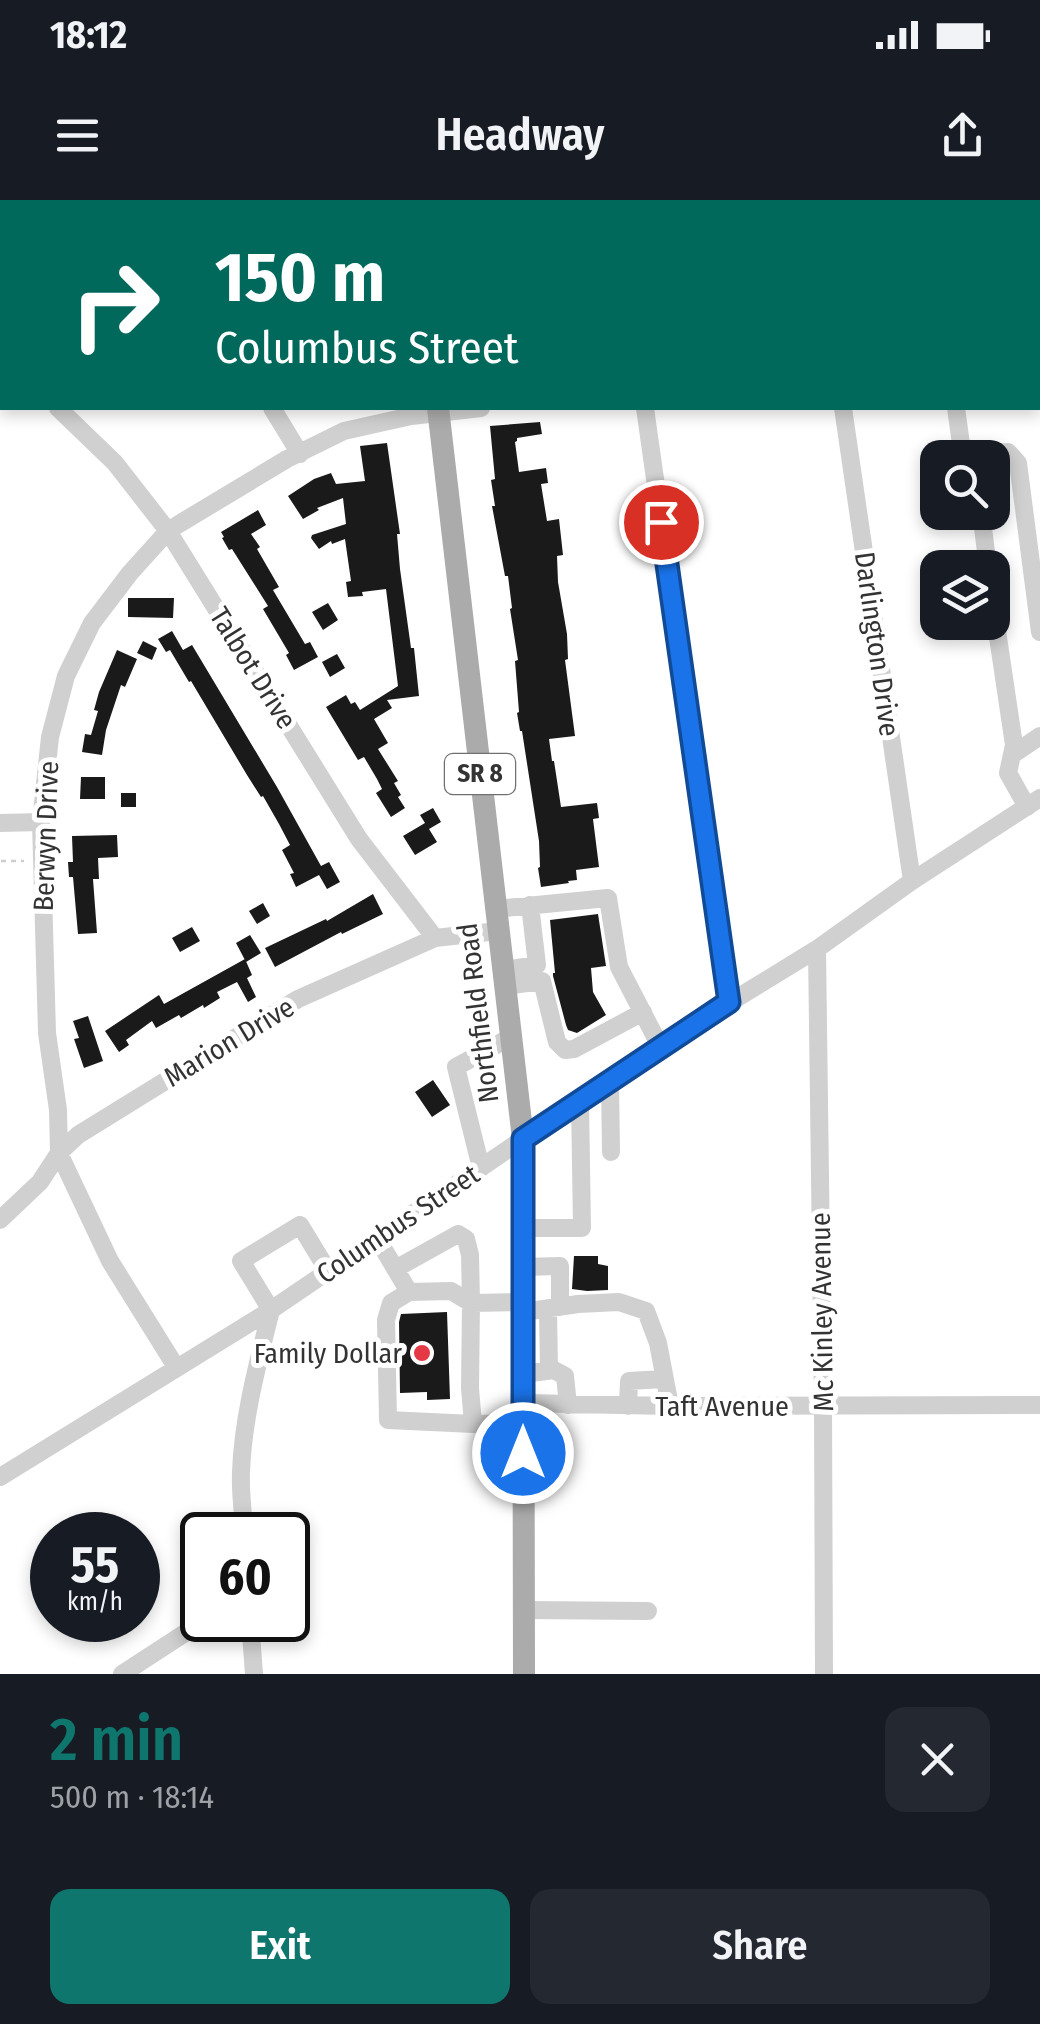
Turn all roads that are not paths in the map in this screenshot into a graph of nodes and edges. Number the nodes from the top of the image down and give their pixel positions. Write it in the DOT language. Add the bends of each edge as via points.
graph roads {
  1 [pos="60,410"];
  2 [pos="273,410"];
  3 [pos="438,410"];
  4 [pos="644,410"];
  5 [pos="843,410"];
  6 [pos="956,410"];
  7 [pos="960,440"];
  8 [pos="300,454"];
  9 [pos="1010,454"];
  10 [pos="168,531"];
  11 [pos="1040,632"];
  12 [pos="998,640"];
  13 [pos="1040,736"];
  14 [pos="1012,755"];
  15 [pos="1034,803"];
  16 [pos="40,822"];
  17 [pos="0,823"];
  18 [pos="912,881"];
  19 [pos="530,905"];
  20 [pos="496,920"];
  21 [pos="436,938"];
  22 [pos="817,950"];
  23 [pos="504,978"];
  24 [pos="729,1002"];
  25 [pos="642,1012"];
  26 [pos="511,1038"];
  27 [pos="661,1048"];
  28 [pos="610,1082"];
  29 [pos="580,1102"];
  30 [pos="523,1139"];
  31 [pos="610,1152"];
  32 [pos="59,1153"];
  33 [pos="481,1168"];
  34 [pos="0,1220"];
  35 [pos="523,1228"];
  36 [pos="377,1238"];
  37 [pos="523,1267"];
  38 [pos="395,1268"];
  39 [pos="328,1271"];
  40 [pos="409,1292"];
  41 [pos="471,1303"];
  42 [pos="523,1307"];
  43 [pos="554,1308"];
  44 [pos="271,1310"];
  45 [pos="176,1367"];
  46 [pos="549,1371"];
  47 [pos="523,1374"];
  48 [pos="664,1379"];
  49 [pos="568,1405"];
  50 [pos="824,1405"];
  51 [pos="1040,1405"];
  52 [pos="628,1406"];
  53 [pos="670,1406"];
  54 [pos="523,1413"];
  55 [pos="473,1424"];
  56 [pos="0,1477"];
  57 [pos="243,1512"];
  58 [pos="524,1610"];
  59 [pos="648,1611"];
  60 [pos="180,1636"];
  61 [pos="252,1642"];
  62 [pos="122,1674"];
  63 [pos="254,1674"];
  64 [pos="524,1674"];
  65 [pos="824,1674"];
  1 -- 10 [label="street, Talbot Drive" via="115,463"];
  2 -- 8 [label="street"];
  3 -- 8 [label="street, Berwyn Drive" via="344,431"];
  3 -- 20 [label="main road, Northfield Road / SR 8"];
  4 -- 24 [label="street"];
  5 -- 18 [label="street, Darlington Drive"];
  6 -- 7 [label="street"];
  8 -- 10 [label="street, Berwyn Drive"];
  9 -- 11 [label="street" via="1018,463"];
  10 -- 16 [label="street, Berwyn Drive" via="92,622 66,676 50,737"];
  10 -- 21 [label="street, Talbot Drive" via="359,839"];
  12 -- 14 [label="street"];
  13 -- 14 [label="street"];
  14 -- 15 [label="street" via="1008,774"];
  15 -- 18 [label="street, Columbus Street"];
  16 -- 17 [label="street"];
  16 -- 32 [label="street, Berwyn Drive" via="46,1033"];
  18 -- 22 [label="street, Columbus Street"];
  19 -- 20 [label="street, Marion Drive"];
  19 -- 23 [label="street" via="537,965"];
  19 -- 25 [label="street, Marion Drive" via="608,898 619,968"];
  20 -- 21 [label="street, Marion Drive"];
  20 -- 23 [label="main road, Northfield Road / SR 8"];
  21 -- 32 [label="street, Marion Drive" via="298,999"];
  22 -- 24 [label="street, Columbus Street"];
  22 -- 50 [label="street, Mc Kinley Avenue"];
  23 -- 25 [label="street" via="542,981 564,1050"];
  23 -- 26 [label="main road, Northfield Road / SR 8"];
  24 -- 27 [label="street, Columbus Street"];
  25 -- 27 [label="street"];
  26 -- 30 [label="main road, Northfield Road / SR 8"];
  26 -- 33 [label="street" via="456,1066"];
  27 -- 28 [label="street, Columbus Street"];
  28 -- 29 [label="street, Columbus Street"];
  28 -- 31 [label="street"];
  29 -- 30 [label="street, Columbus Street"];
  29 -- 35 [label="street" via="582,1228"];
  30 -- 33 [label="street, Columbus Street"];
  30 -- 35 [label="main road, Northfield Road / SR 8"];
  32 -- 34 [label="street, Marion Drive"];
  32 -- 45 [label="street, Berwyn Drive" via="110,1261"];
  33 -- 36 [label="street, Columbus Street"];
  35 -- 37 [label="main road, Northfield Road / SR 8"];
  36 -- 38 [label="street"];
  36 -- 39 [label="street, Columbus Street"];
  37 -- 42 [label="main road, Northfield Road / SR 8"];
  37 -- 43 [label="street" via="560,1266"];
  38 -- 40 [label="street"];
  38 -- 41 [label="street" via="458,1234 470,1255"];
  39 -- 44 [label="street, Columbus Street"];
  39 -- 44 [label="street" via="300,1225 241,1261"];
  40 -- 41 [label="street" via="451,1291"];
  40 -- 55 [label="street, Taft Avenue" via="390,1304 386,1320 388,1420"];
  41 -- 42 [label="street"];
  41 -- 55 [label="street"];
  42 -- 43 [label="street"];
  42 -- 47 [label="main road, Northfield Road / SR 8"];
  43 -- 46 [label="street"];
  43 -- 48 [label="street" via="619,1302 646,1311"];
  44 -- 45 [label="street, Columbus Street"];
  44 -- 57 [label="street" via="245,1432"];
  45 -- 56 [label="street, Columbus Street"];
  46 -- 47 [label="street"];
  46 -- 49 [label="street" via="565,1376"];
  47 -- 54 [label="main road, Northfield Road / SR 8"];
  48 -- 52 [label="street" via="629,1381"];
  48 -- 53 [label="street"];
  49 -- 52 [label="street, Taft Avenue"];
  49 -- 54 [label="street, Taft Avenue"];
  50 -- 51 [label="street, Taft Avenue"];
  50 -- 53 [label="street, Taft Avenue"];
  50 -- 65 [label="street, Mc Kinley Avenue"];
  52 -- 53 [label="street, Taft Avenue"];
  54 -- 55 [label="street, Taft Avenue"];
  54 -- 58 [label="main road, Northfield Road / SR 8"];
  58 -- 59 [label="street"];
  58 -- 64 [label="main road, Northfield Road / SR 8"];
  60 -- 62 [label="street"];
  61 -- 63 [label="street"];
}
